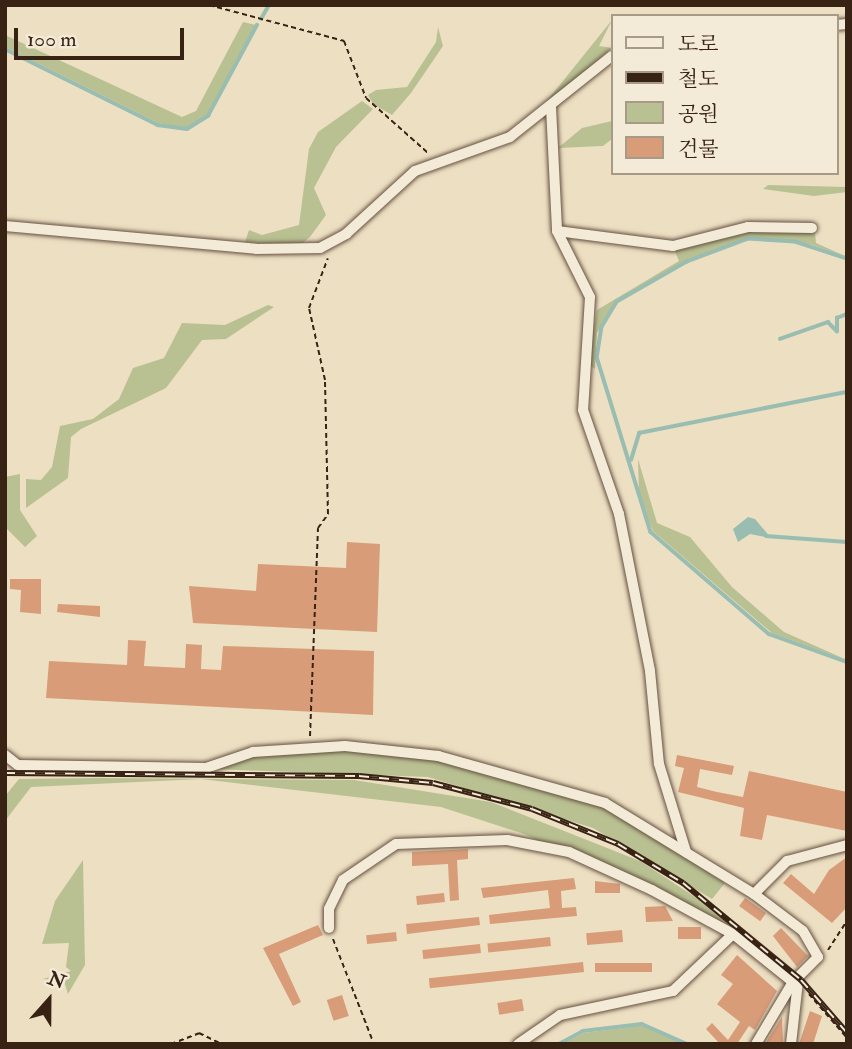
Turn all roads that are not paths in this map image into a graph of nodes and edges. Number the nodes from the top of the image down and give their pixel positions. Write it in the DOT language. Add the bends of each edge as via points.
graph roads {
  1 [pos="610,58"];
  2 [pos="551,107"];
  3 [pos="5,226"];
  4 [pos="812,228"];
  5 [pos="557,231"];
  6 [pos="5,755"];
  7 [pos="847,845"];
  8 [pos="686,852"];
  9 [pos="754,894"];
  10 [pos="329,928"];
  11 [pos="733,934"];
  12 [pos="796,982"];
  13 [pos="518,1044"];
  14 [pos="756,1044"];
  15 [pos="791,1044"];
  1 -- 2 [label="street"];
  2 -- 3 [label="street" via="510,137 436,159 391,188 334,244 256,249"];
  2 -- 5 [label="street"];
  4 -- 5 [label="street" via="748,227 673,246"];
  5 -- 8 [label="street" via="590,297 583,410 619,514 650,671 659,764"];
  6 -- 8 [label="street" via="18,765 206,768 253,752 393,747 605,803"];
  7 -- 9 [label="street" via="787,861"];
  8 -- 9 [label="street"];
  9 -- 12 [label="street" via="803,931 817,957"];
  10 -- 11 [label="street" via="335,891 357,868 396,844 454,838 569,852"];
  11 -- 12 [label="street"];
  11 -- 13 [label="street" via="673,990 560,1015"];
  12 -- 14 [label="street"];
  12 -- 15 [label="street"];
}
